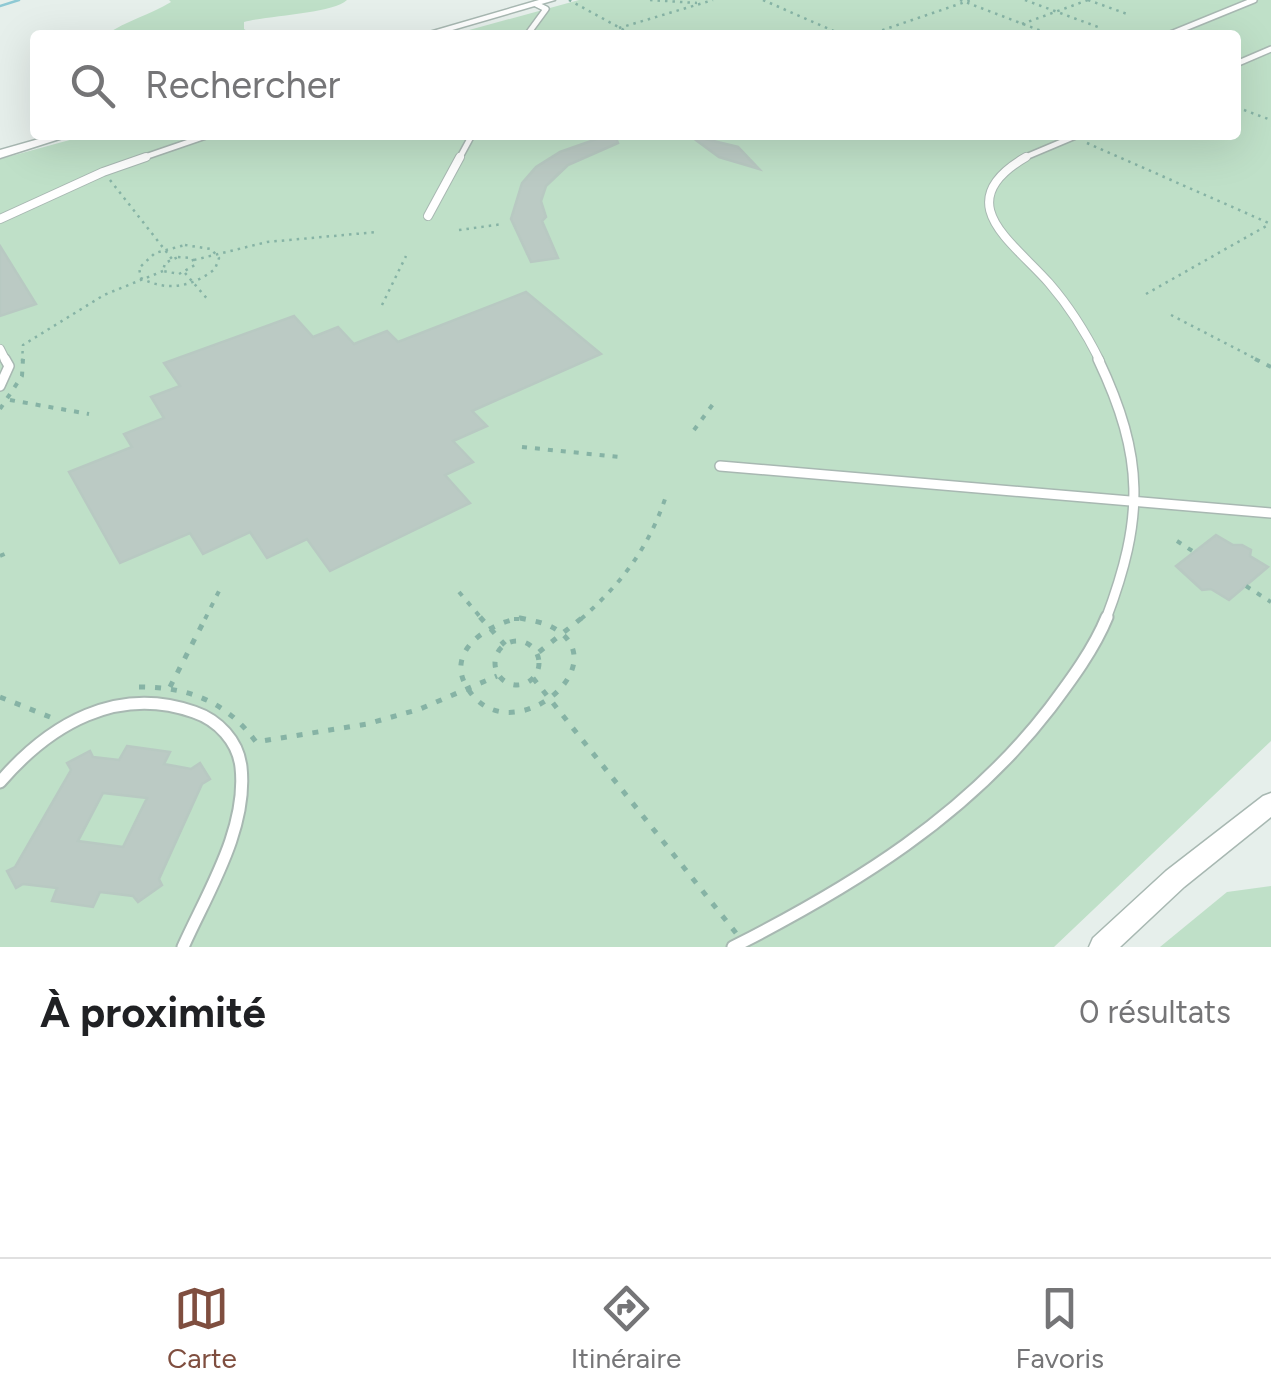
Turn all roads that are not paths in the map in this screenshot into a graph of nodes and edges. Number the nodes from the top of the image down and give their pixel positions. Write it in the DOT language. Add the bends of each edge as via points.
graph roads {
  1 [pos="550,0"];
  2 [pos="1254,0"];
  3 [pos="536,4"];
  4 [pos="516,9"];
  5 [pos="535,19"];
  6 [pos="442,30"];
  7 [pos="530,30"];
  8 [pos="1180,30"];
  9 [pos="1271,49"];
  10 [pos="1241,62"];
  11 [pos="49,140"];
  12 [pos="194,140"];
  13 [pos="469,140"];
  14 [pos="1067,140"];
  15 [pos="0,154"];
  16 [pos="428,216"];
  17 [pos="0,219"];
  18 [pos="0,349"];
  19 [pos="0,386"];
  20 [pos="720,466"];
  21 [pos="1136,501"];
  22 [pos="1271,512"];
  23 [pos="0,782"];
  24 [pos="1271,803"];
  25 [pos="738,944"];
  26 [pos="183,947"];
  27 [pos="1102,947"];
  1 -- 3 [label="street"];
  2 -- 8 [label="lane"];
  3 -- 4 [label="street"];
  3 -- 5 [label="lane" via="546,9"];
  4 -- 5 [label="lane"];
  4 -- 6 [label="street"];
  5 -- 7 [label="lane"];
  9 -- 10 [label="lane"];
  11 -- 15 [label="street"];
  12 -- 17 [label="lane"];
  13 -- 16 [label="lane"];
  14 -- 21 [label="lane" via="1001,175 989,198 992,218 1068,306 1090,342 1126,437"];
  18 -- 19 [label="lane" via="9,366"];
  20 -- 21 [label="lane"];
  21 -- 22 [label="lane"];
  21 -- 25 [label="lane" via="1111,608 1078,670 1030,735 946,816 834,895"];
  23 -- 26 [label="lane" via="47,734 111,705 173,704 224,731 238,750 241,792"];
  24 -- 27 [label="street"];
}
